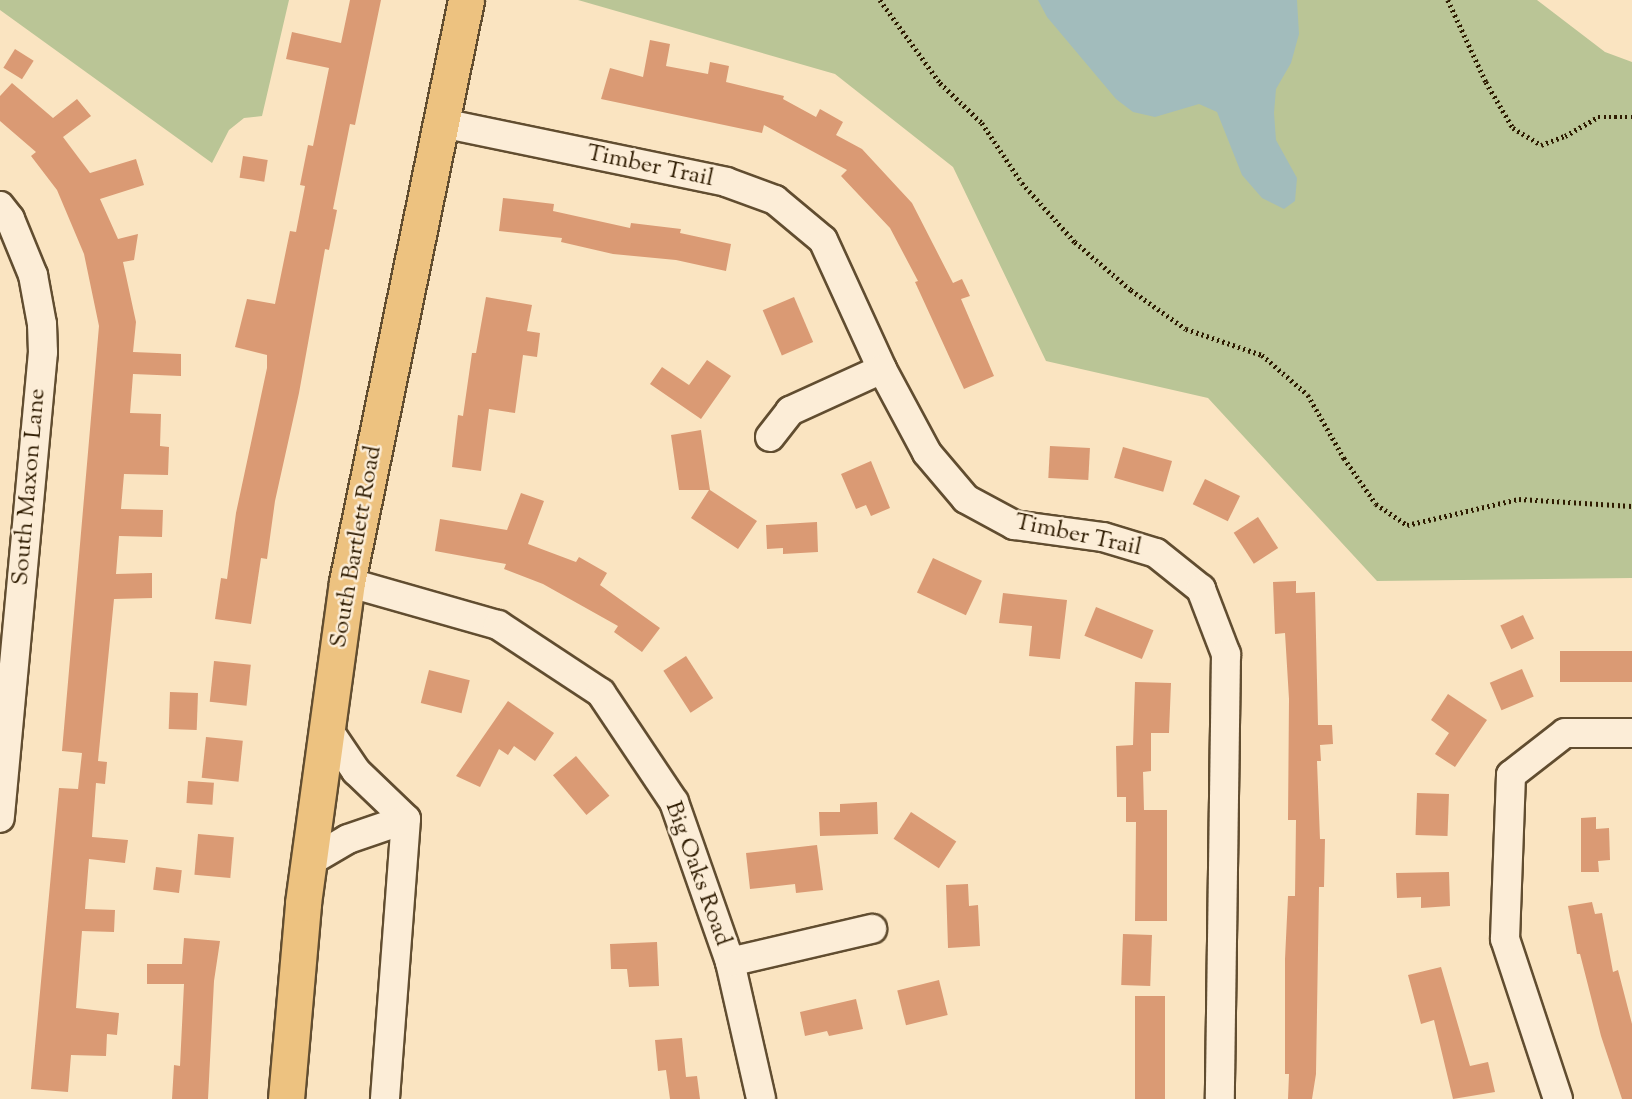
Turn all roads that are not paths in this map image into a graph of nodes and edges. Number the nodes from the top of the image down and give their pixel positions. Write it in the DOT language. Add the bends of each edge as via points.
graph roads {
  1 [pos="466,0"];
  2 [pos="442,124"];
  3 [pos="0,206"];
  4 [pos="882,369"];
  5 [pos="770,437"];
  6 [pos="348,582"];
  7 [pos="327,728"];
  8 [pos="1632,733"];
  9 [pos="0,818"];
  10 [pos="406,819"];
  11 [pos="309,862"];
  12 [pos="872,929"];
  13 [pos="730,962"];
  14 [pos="286,1099"];
  15 [pos="385,1099"];
  16 [pos="761,1099"];
  17 [pos="1220,1099"];
  18 [pos="1558,1099"];
  1 -- 2 [label="main road, South Bartlett Road"];
  2 -- 4 [label="street, Timber Trail" via="726,182 775,200 823,240"];
  2 -- 6 [label="main road, South Bartlett Road"];
  3 -- 9 [label="street, South Maxon Lane" via="33,275 43,352"];
  4 -- 5 [label="street" via="790,411"];
  4 -- 17 [label="street, Timber Trail" via="928,453 965,499 1014,526 1102,537 1156,553 1202,589 1226,654"];
  6 -- 7 [label="main road, South Bartlett Road"];
  6 -- 13 [label="street, Big Oaks Road" via="498,625 601,693 674,802"];
  7 -- 10 [label="street" via="356,771"];
  7 -- 11 [label="main road, South Bartlett Road"];
  8 -- 18 [label="street" via="1565,733 1511,775 1505,939"];
  10 -- 11 [label="street" via="348,839"];
  10 -- 15 [label="street"];
  11 -- 14 [label="main road, South Bartlett Road"];
  12 -- 13 [label="street"];
  13 -- 16 [label="street, Big Oaks Road"];
}
